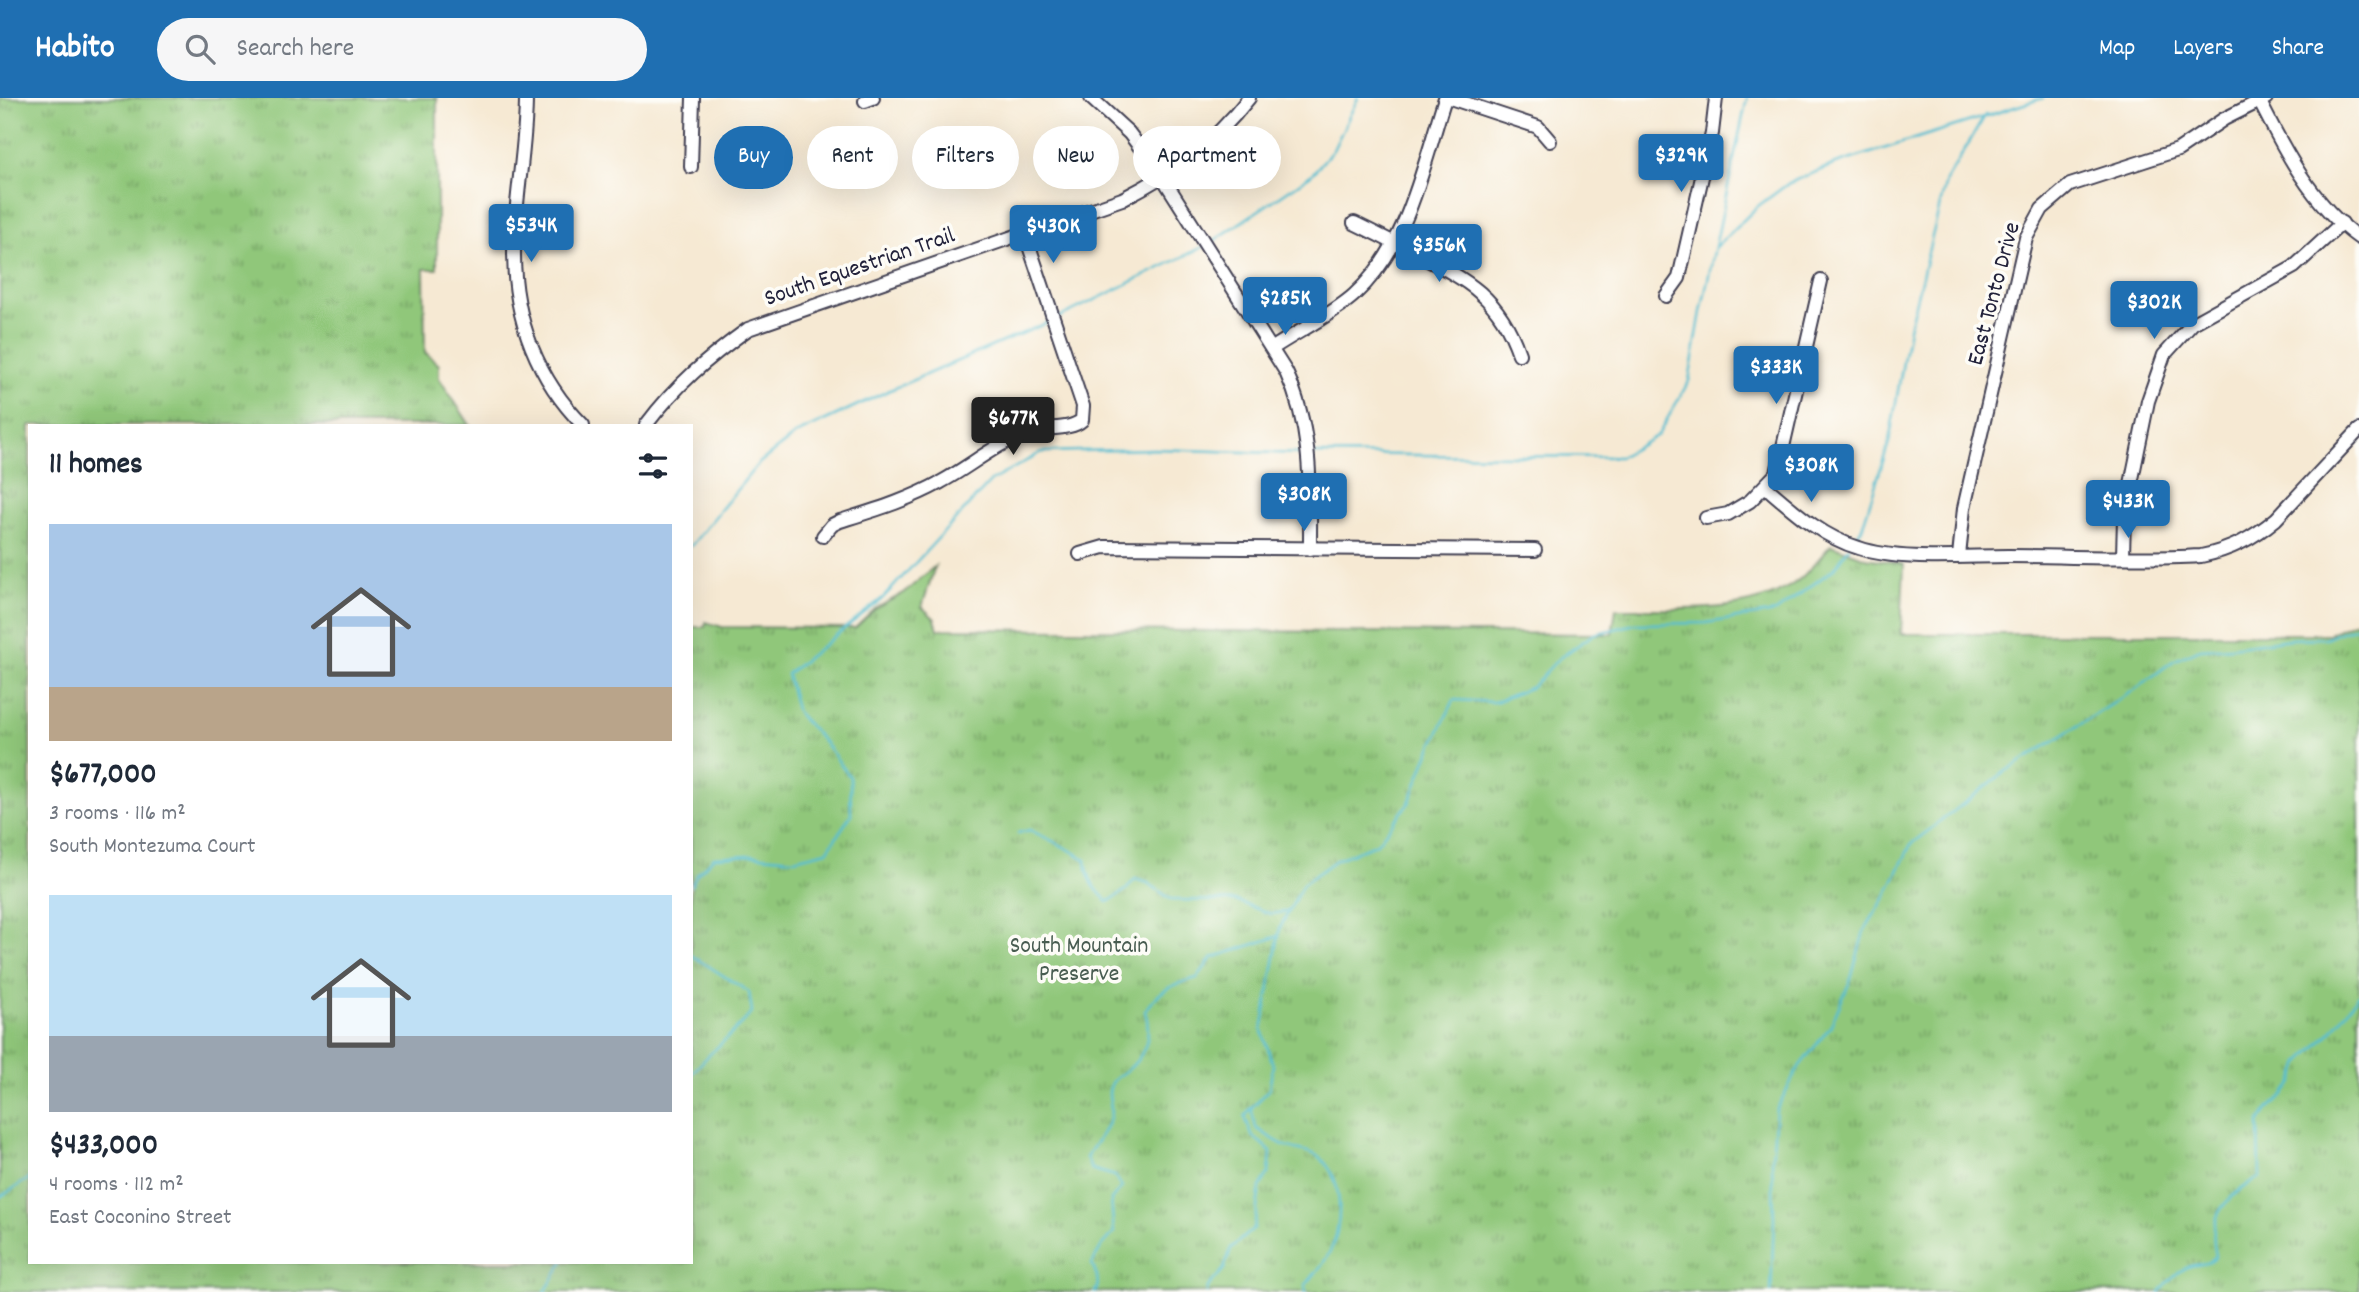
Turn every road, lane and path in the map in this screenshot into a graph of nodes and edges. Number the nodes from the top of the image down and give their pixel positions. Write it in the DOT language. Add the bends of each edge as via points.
graph roads {
  1 [pos="526,98"];
  2 [pos="693,98"];
  3 [pos="1091,98"];
  4 [pos="1249,98"];
  5 [pos="1447,98"];
  6 [pos="1716,98"];
  7 [pos="2261,99"];
  8 [pos="1224,126"];
  9 [pos="1133,138"];
  10 [pos="1550,141"];
  11 [pos="691,167"];
  12 [pos="1142,189"];
  13 [pos="1170,189"];
  14 [pos="1354,223"];
  15 [pos="2342,223"];
  16 [pos="1025,233"];
  17 [pos="2359,238"];
  18 [pos="1395,244"];
  19 [pos="1821,281"];
  20 [pos="1666,296"];
  21 [pos="1273,348"];
  22 [pos="1519,354"];
  23 [pos="582,424"];
  24 [pos="647,424"];
  25 [pos="2359,430"];
  26 [pos="1766,487"];
  27 [pos="1706,518"];
  28 [pos="823,536"];
  29 [pos="1310,549"];
  30 [pos="1535,550"];
  31 [pos="1080,554"];
  32 [pos="1959,556"];
  33 [pos="2123,556"];
  1 -- 23 [label="street" via="514,253 516,294 537,363"];
  2 -- 11 [label="street"];
  3 -- 9 [label="street"];
  4 -- 8 [label="street, South Equestrian Trail"];
  5 -- 10 [label="street" via="1538,127"];
  5 -- 18 [label="street"];
  6 -- 20 [label="street" via="1679,278"];
  7 -- 15 [label="street" via="2305,182"];
  7 -- 32 [label="street, East Tonto Drive" via="2178,150 2070,185 2042,209 2026,238 1964,508"];
  12 -- 16 [label="street, South Equestrian Trail"];
  13 -- 21 [label="street"];
  14 -- 18 [label="street"];
  15 -- 17 [label="street"];
  15 -- 33 [label="street" via="2294,267 2193,323 2164,355 2148,401 2126,505"];
  16 -- 24 [label="street, South Equestrian Trail" via="748,329 703,362"];
  16 -- 28 [label="street" via="1083,406 1080,423 1011,439 925,492 840,521"];
  18 -- 21 [label="street" via="1352,298"];
  18 -- 22 [label="street" via="1478,289 1504,318"];
  19 -- 26 [label="street" via="1784,449 1777,473"];
  21 -- 29 [label="street" via="1296,392 1304,421"];
  25 -- 33 [label="street" via="2276,519 2242,543 2201,556"];
  26 -- 27 [label="street" via="1728,514"];
  26 -- 32 [label="street" via="1827,535 1860,549 1895,555"];
  29 -- 30 [label="street"];
  29 -- 31 [label="street" via="1104,547"];
  32 -- 33 [label="street"];
}
